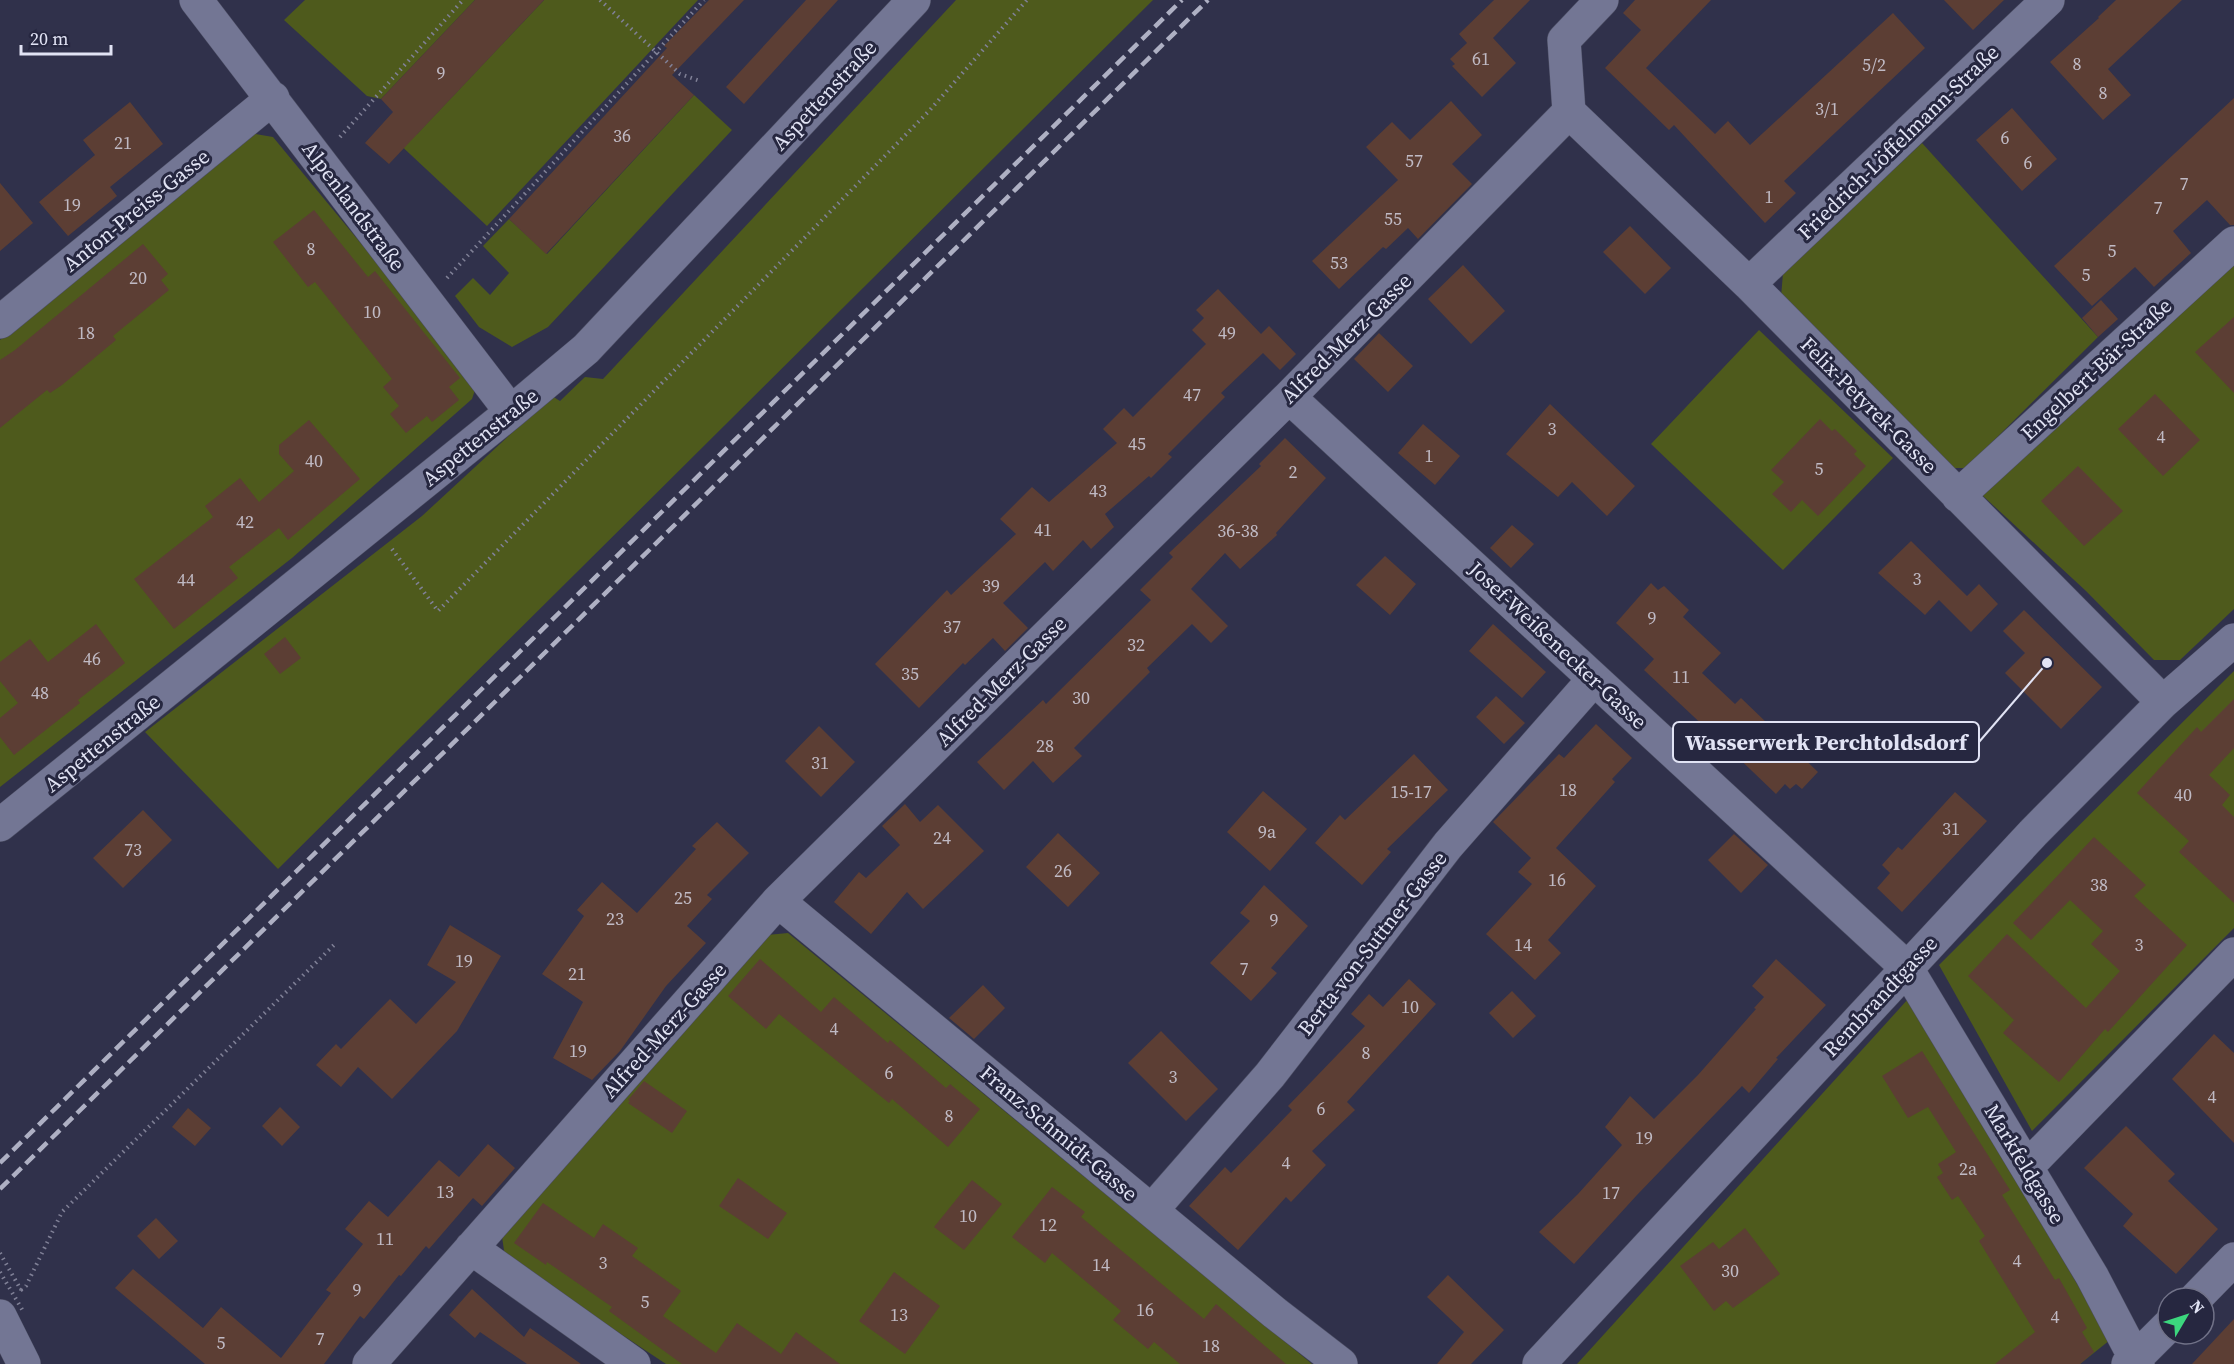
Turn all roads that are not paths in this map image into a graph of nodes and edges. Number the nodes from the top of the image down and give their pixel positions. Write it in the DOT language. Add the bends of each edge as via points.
graph roads {
  1 [pos="914,0"];
  2 [pos="1602,0"];
  3 [pos="2048,0"];
  4 [pos="204,3"];
  5 [pos="273,98"];
  6 [pos="1569,112"];
  7 [pos="2234,243"];
  8 [pos="1749,284"];
  9 [pos="0,322"];
  10 [pos="1289,397"];
  11 [pos="511,412"];
  12 [pos="1958,496"];
  13 [pos="2234,640"];
  14 [pos="1594,679"];
  15 [pos="2163,702"];
  16 [pos="0,825"];
  17 [pos="778,901"];
  18 [pos="2234,954"];
  19 [pos="1906,968"];
  20 [pos="2027,1167"];
  21 [pos="1152,1210"];
  22 [pos="471,1248"];
  23 [pos="2234,1259"];
  24 [pos="2208,1286"];
  25 [pos="10,1319"];
  26 [pos="2156,1339"];
  27 [pos="2134,1362"];
  28 [pos="24,1364"];
  29 [pos="369,1364"];
  30 [pos="634,1364"];
  31 [pos="1341,1364"];
  32 [pos="1539,1364"];
  1 -- 11 [label="street, Aspettenstraße" via="586,349"];
  2 -- 6 [label="street" via="1564,40"];
  3 -- 8 [label="street, Friedrich-Löffelmann-Straße"];
  4 -- 5 [label="street, Alpenlandstraße"];
  5 -- 9 [label="street, Anton-Preiss-Gasse"];
  5 -- 11 [label="street, Alpenlandstraße"];
  6 -- 8 [label="street, Felix-Petyrek-Gasse"];
  6 -- 10 [label="street, Alfred-Merz-Gasse"];
  7 -- 12 [label="street, Engelbert-Bär-Straße"];
  8 -- 12 [label="street, Felix-Petyrek-Gasse"];
  10 -- 14 [label="street, Josef-Weißenecker-Gasse"];
  10 -- 17 [label="street, Alfred-Merz-Gasse"];
  11 -- 16 [label="street, Aspettenstraße"];
  12 -- 15 [label="street, Felix-Petyrek-Gasse"];
  13 -- 15 [label="street, Rembrandtgasse"];
  14 -- 19 [label="street, Josef-Weißenecker-Gasse"];
  14 -- 21 [label="street, Berta-von-Suttner-Gasse" via="1448,845 1270,1075"];
  15 -- 19 [label="street, Rembrandtgasse"];
  17 -- 21 [label="street, Franz-Schmidt-Gasse"];
  17 -- 22 [label="street, Alfred-Merz-Gasse"];
  18 -- 20 [label="street"];
  19 -- 20 [label="street, Markfeldgasse"];
  19 -- 32 [label="street, Rembrandtgasse"];
  20 -- 27 [label="street, Markfeldgasse" via="2092,1276"];
  21 -- 31 [label="street, Franz-Schmidt-Gasse"];
  22 -- 29 [label="street, Alfred-Merz-Gasse"];
  22 -- 30 [label="street"];
  23 -- 24 [label="street"];
  25 -- 28 [label="street"];
  26 -- 27 [label="street"];
}
